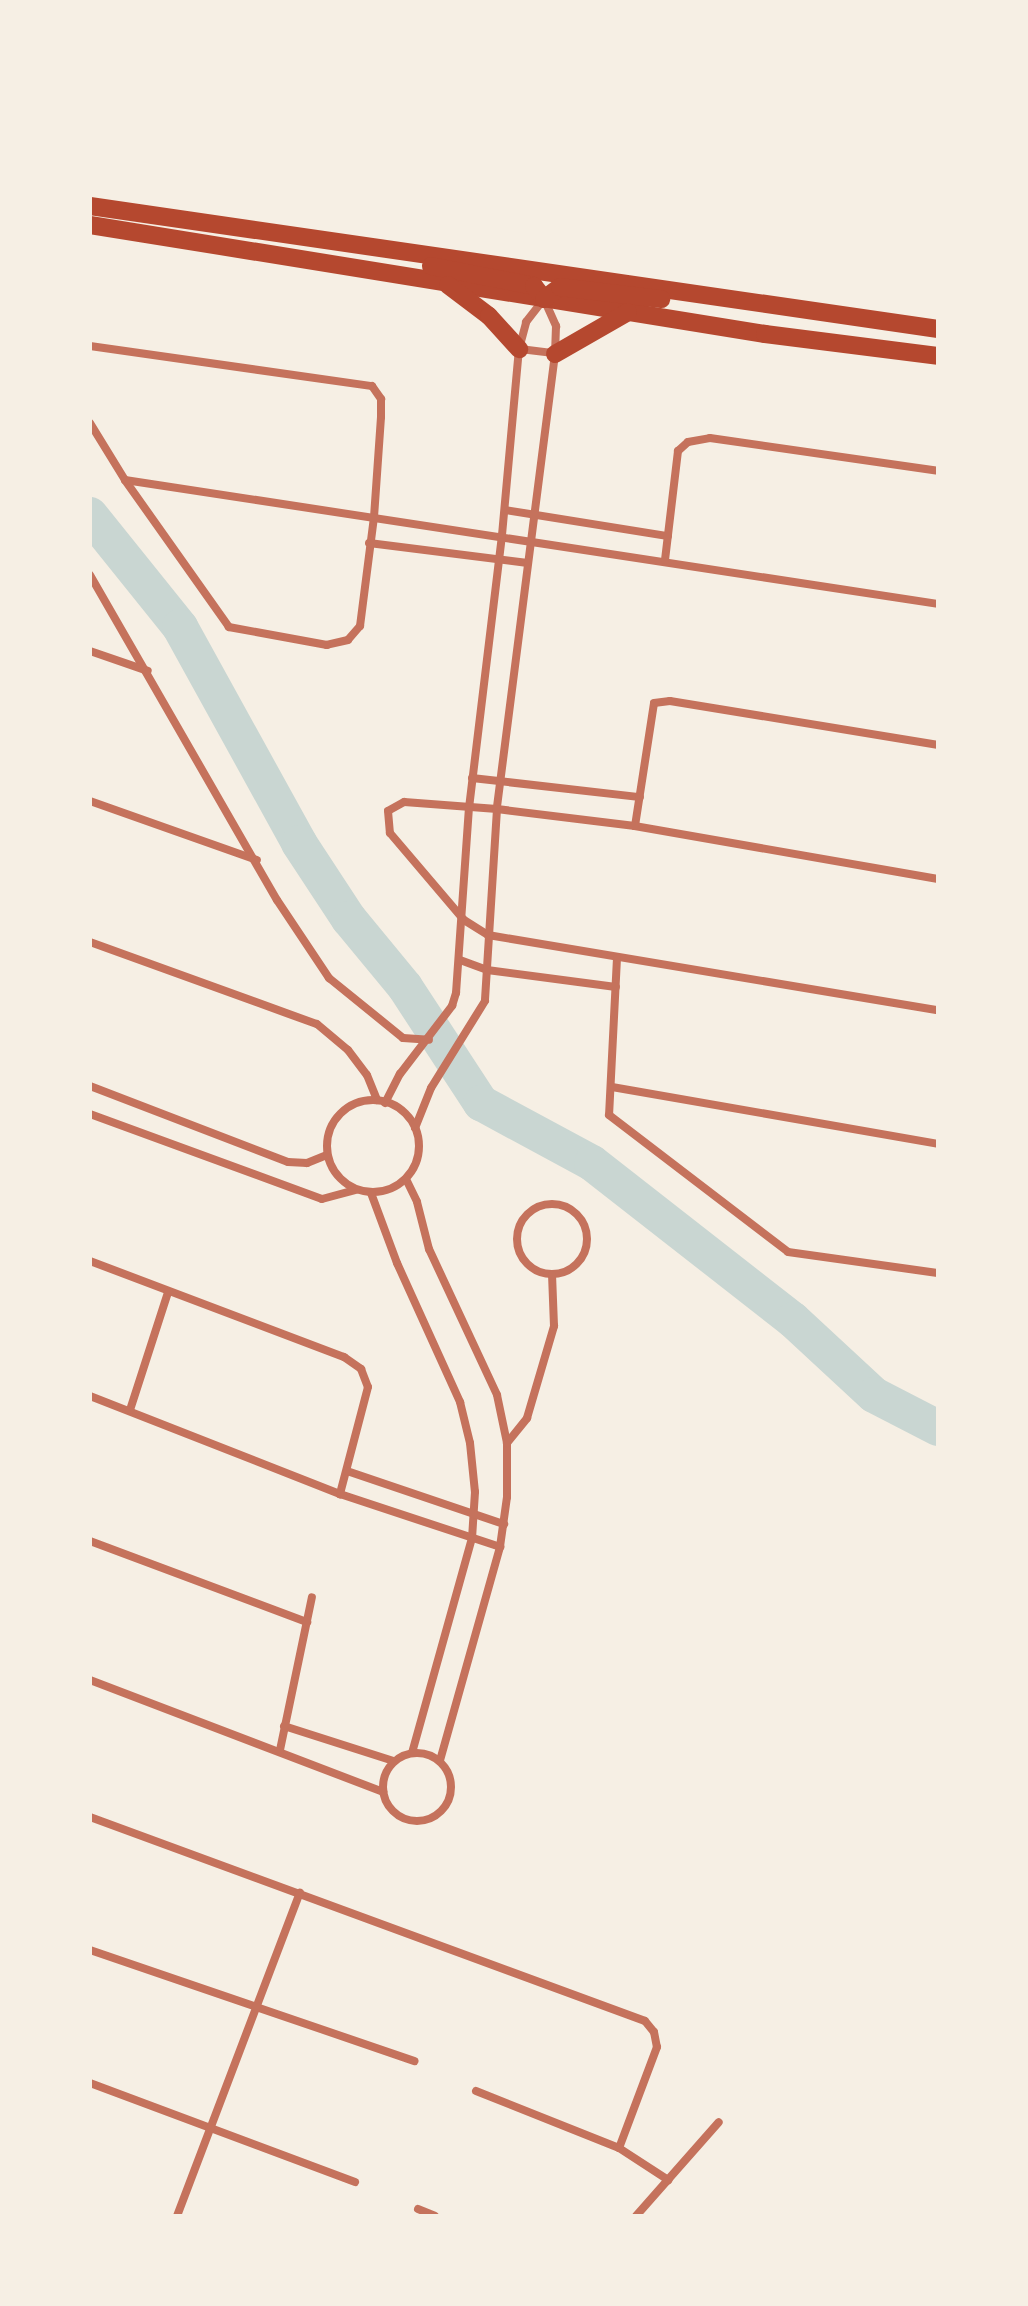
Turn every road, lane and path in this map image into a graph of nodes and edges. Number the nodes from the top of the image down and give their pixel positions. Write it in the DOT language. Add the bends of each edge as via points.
graph roads {
  1 [pos="90,206"];
  2 [pos="90,225"];
  3 [pos="348,242"];
  4 [pos="445,284"];
  5 [pos="544,299"];
  6 [pos="787,305"];
  7 [pos="628,312"];
  8 [pos="938,329"];
  9 [pos="90,346"];
  10 [pos="519,349"];
  11 [pos="555,354"];
  12 [pos="938,356"];
  13 [pos="90,423"];
  14 [pos="938,471"];
  15 [pos="125,480"];
  16 [pos="505,510"];
  17 [pos="533,515"];
  18 [pos="374,517"];
  19 [pos="502,535"];
  20 [pos="668,536"];
  21 [pos="530,540"];
  22 [pos="369,543"];
  23 [pos="499,559"];
  24 [pos="665,560"];
  25 [pos="528,563"];
  26 [pos="90,575"];
  27 [pos="938,604"];
  28 [pos="90,651"];
  29 [pos="148,671"];
  30 [pos="938,745"];
  31 [pos="472,778"];
  32 [pos="502,782"];
  33 [pos="640,797"];
  34 [pos="90,801"];
  35 [pos="469,808"];
  36 [pos="497,809"];
  37 [pos="635,826"];
  38 [pos="257,861"];
  39 [pos="938,879"];
  40 [pos="464,920"];
  41 [pos="488,935"];
  42 [pos="90,942"];
  43 [pos="617,958"];
  44 [pos="460,960"];
  45 [pos="487,970"];
  46 [pos="616,987"];
  47 [pos="938,1010"];
  48 [pos="429,1040"];
  49 [pos="90,1086"];
  50 [pos="612,1087"];
  51 [pos="381,1102"];
  52 [pos="90,1114"];
  53 [pos="415,1128"];
  54 [pos="938,1144"];
  55 [pos="327,1155"];
  56 [pos="406,1179"];
  57 [pos="356,1190"];
  58 [pos="371,1193"];
  59 [pos="90,1261"];
  60 [pos="938,1273"];
  61 [pos="552,1275"];
  62 [pos="168,1292"];
  63 [pos="90,1396"];
  64 [pos="130,1410"];
  65 [pos="507,1443"];
  66 [pos="347,1471"];
  67 [pos="340,1494"];
  68 [pos="475,1515"];
  69 [pos="504,1524"];
  70 [pos="472,1538"];
  71 [pos="90,1541"];
  72 [pos="500,1547"];
  73 [pos="312,1597"];
  74 [pos="307,1622"];
  75 [pos="90,1680"];
  76 [pos="284,1726"];
  77 [pos="280,1750"];
  78 [pos="412,1753"];
  79 [pos="394,1761"];
  80 [pos="440,1761"];
  81 [pos="383,1792"];
  82 [pos="90,1817"];
  83 [pos="300,1893"];
  84 [pos="90,1950"];
  85 [pos="256,2010"];
  86 [pos="415,2061"];
  87 [pos="90,2083"];
  88 [pos="476,2091"];
  89 [pos="719,2122"];
  90 [pos="209,2130"];
  91 [pos="619,2148"];
  92 [pos="668,2180"];
  93 [pos="355,2182"];
  94 [pos="418,2209"];
  95 [pos="177,2216"];
  96 [pos="435,2216"];
  97 [pos="636,2216"];
  1 -- 3 [label="main road"];
  2 -- 4 [label="main road"];
  3 -- 5 [label="main road" via="377,256 534,286"];
  3 -- 6 [label="main road"];
  4 -- 5 [label="main road"];
  4 -- 10 [label="main road" via="489,316"];
  5 -- 6 [label="main road" via="560,287 745,308"];
  5 -- 7 [label="main road"];
  5 -- 10 [label="street" via="526,322"];
  5 -- 11 [label="street" via="556,326"];
  6 -- 8 [label="main road"];
  7 -- 11 [label="main road"];
  7 -- 12 [label="main road"];
  9 -- 18 [label="street" via="372,386 381,399"];
  10 -- 11 [label="street"];
  10 -- 16 [label="street"];
  11 -- 17 [label="street"];
  13 -- 15 [label="street"];
  14 -- 20 [label="street" via="710,438 688,442 678,451"];
  15 -- 18 [label="street"];
  15 -- 22 [label="street" via="229,627 327,645 348,640 360,626"];
  16 -- 17 [label="street"];
  16 -- 19 [label="street"];
  17 -- 20 [label="street"];
  17 -- 21 [label="street"];
  18 -- 19 [label="street"];
  18 -- 22 [label="street"];
  19 -- 21 [label="street"];
  19 -- 23 [label="street"];
  20 -- 24 [label="street"];
  21 -- 24 [label="street"];
  21 -- 25 [label="street"];
  22 -- 23 [label="street"];
  23 -- 25 [label="street"];
  23 -- 31 [label="street"];
  24 -- 27 [label="street"];
  25 -- 32 [label="street"];
  26 -- 29 [label="street"];
  28 -- 29 [label="street"];
  29 -- 38 [label="street"];
  30 -- 33 [label="street" via="670,701 654,703"];
  31 -- 32 [label="street"];
  31 -- 35 [label="street"];
  32 -- 33 [label="street"];
  32 -- 36 [label="street"];
  33 -- 37 [label="street"];
  34 -- 38 [label="street"];
  35 -- 36 [label="street"];
  35 -- 40 [label="street"];
  35 -- 40 [label="street" via="404,802 388,811 390,833"];
  36 -- 37 [label="street"];
  36 -- 41 [label="street"];
  37 -- 39 [label="street"];
  38 -- 48 [label="street" via="329,978 403,1038"];
  40 -- 41 [label="street"];
  40 -- 44 [label="street"];
  41 -- 43 [label="street"];
  41 -- 45 [label="street"];
  42 -- 51 [label="street" via="317,1024 348,1050"];
  43 -- 46 [label="street"];
  43 -- 47 [label="street"];
  44 -- 45 [label="street"];
  44 -- 48 [label="street" via="452,1006"];
  45 -- 46 [label="street"];
  45 -- 53 [label="street" via="485,1001 431,1088"];
  46 -- 50 [label="street"];
  48 -- 51 [label="street"];
  49 -- 55 [label="street" via="288,1162 307,1163"];
  50 -- 54 [label="street"];
  50 -- 60 [label="street" via="609,1115 788,1252"];
  51 -- 53 [label="street" via="406,1115"];
  51 -- 55 [label="street" via="352,1105 339,1115 330,1128"];
  52 -- 57 [label="street" via="322,1199"];
  53 -- 56 [label="street" via="417,1161"];
  55 -- 57 [label="street" via="333,1170"];
  56 -- 58 [label="street"];
  56 -- 65 [label="street" via="429,1249 497,1395"];
  57 -- 58 [label="street"];
  58 -- 68 [label="street" via="460,1402 470,1443"];
  59 -- 62 [label="street"];
  61 -- 61 [label="street" via="580,1261 587,1243 582,1220 562,1205 550,1204 530,1211 516,1236 522,1259 539,1273"];
  61 -- 65 [label="street" via="554,1326 527,1418"];
  62 -- 64 [label="street"];
  62 -- 66 [label="street" via="344,1357 361,1369 368,1387"];
  63 -- 64 [label="street"];
  64 -- 67 [label="street"];
  65 -- 69 [label="street"];
  66 -- 67 [label="street"];
  66 -- 68 [label="street"];
  67 -- 70 [label="street"];
  68 -- 69 [label="street"];
  68 -- 70 [label="street"];
  69 -- 72 [label="street"];
  70 -- 72 [label="street"];
  70 -- 78 [label="street"];
  71 -- 74 [label="street"];
  72 -- 80 [label="street"];
  73 -- 74 [label="street"];
  74 -- 76 [label="street"];
  75 -- 77 [label="street"];
  76 -- 77 [label="street"];
  76 -- 79 [label="street"];
  77 -- 81 [label="street"];
  78 -- 79 [label="street"];
  78 -- 80 [label="street"];
  79 -- 81 [label="street"];
  80 -- 81 [label="street" via="451,1778 450,1798 429,1819 399,1816"];
  82 -- 83 [label="street"];
  83 -- 85 [label="street"];
  83 -- 91 [label="street" via="645,2021 657,2047"];
  84 -- 85 [label="street"];
  85 -- 86 [label="street"];
  85 -- 90 [label="street"];
  87 -- 90 [label="street"];
  88 -- 91 [label="street"];
  89 -- 92 [label="street"];
  90 -- 93 [label="street"];
  90 -- 95 [label="street"];
  91 -- 92 [label="street"];
  92 -- 97 [label="street"];
  94 -- 96 [label="street"];
}
